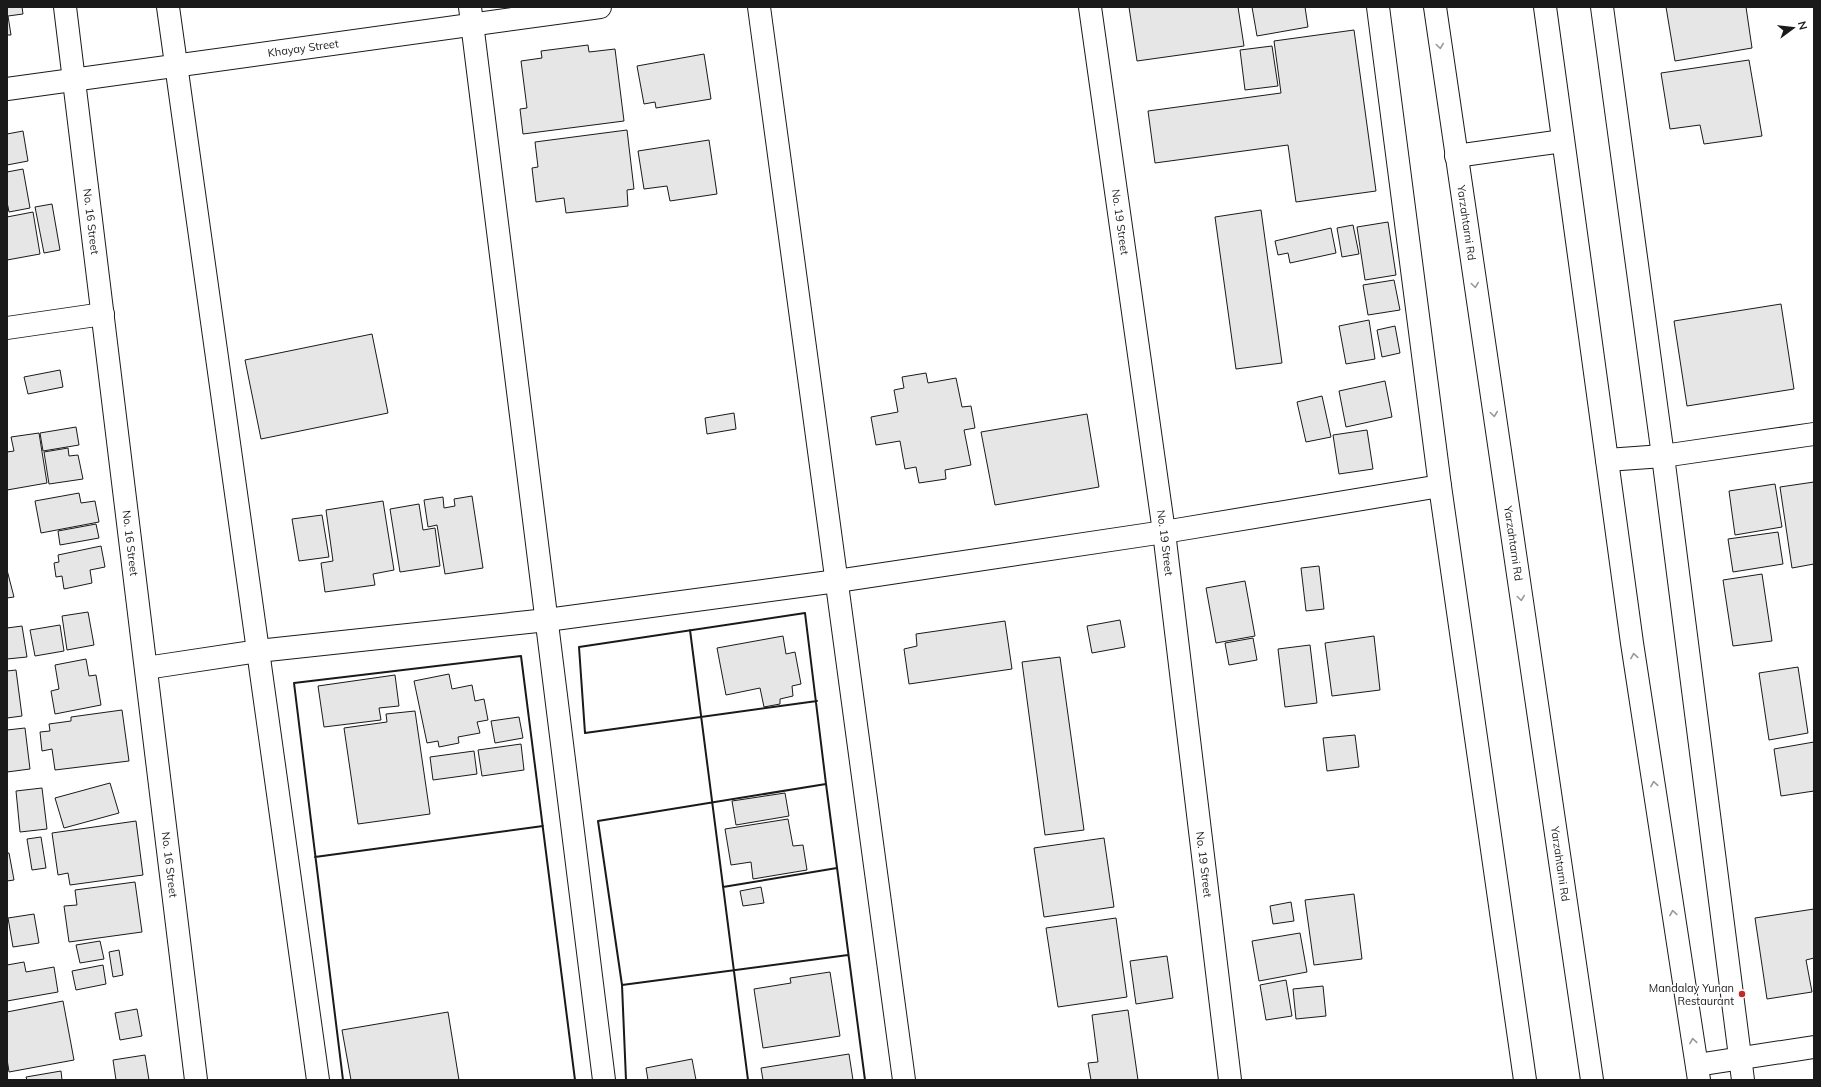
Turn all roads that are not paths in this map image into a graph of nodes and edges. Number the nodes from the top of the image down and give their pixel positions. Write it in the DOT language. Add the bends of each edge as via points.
graph roads {
  1 [pos="64,7"];
  2 [pos="168,7"];
  3 [pos="600,7"];
  4 [pos="759,7"];
  5 [pos="1090,7"];
  6 [pos="1378,7"];
  7 [pos="1435,7"];
  8 [pos="1545,7"];
  9 [pos="1602,7"];
  10 [pos="471,15"];
  11 [pos="176,66"];
  12 [pos="74,81"];
  13 [pos="7,89"];
  14 [pos="1563,141"];
  15 [pos="1456,156"];
  16 [pos="103,314"];
  17 [pos="7,328"];
  18 [pos="1814,434"];
  19 [pos="1663,456"];
  20 [pos="1607,460"];
  21 [pos="1440,486"];
  22 [pos="1164,532"];
  23 [pos="837,581"];
  24 [pos="547,620"];
  25 [pos="258,651"];
  26 [pos="146,668"];
  27 [pos="1814,1047"];
  28 [pos="1740,1058"];
  29 [pos="1698,1072"];
  30 [pos="196,1080"];
  31 [pos="318,1080"];
  32 [pos="604,1080"];
  33 [pos="904,1080"];
  34 [pos="1230,1080"];
  35 [pos="1525,1080"];
  36 [pos="1592,1080"];
  37 [pos="1743,1080"];
  1 -- 12 [label="main road, No. 16 Street"];
  2 -- 11 [label="main road"];
  3 -- 10 [label="main road, Khayay Street"];
  4 -- 23 [label="main road"];
  5 -- 22 [label="main road, No. 19 Street"];
  6 -- 21 [label="main road"];
  7 -- 15 [label="main road, Yarzahtarni Rd, one-way"];
  8 -- 14 [label="main road"];
  9 -- 19 [label="main road"];
  10 -- 11 [label="main road, Khayay Street"];
  10 -- 24 [label="main road"];
  11 -- 12 [label="main road, Khayay Street"];
  11 -- 25 [label="main road"];
  12 -- 13 [label="main road, Khayay Street"];
  12 -- 16 [label="main road, No. 16 Street"];
  14 -- 15 [label="main road"];
  14 -- 20 [label="main road"];
  15 -- 36 [label="main road, Yarzahtarni Rd, one-way"];
  16 -- 17 [label="main road"];
  16 -- 26 [label="main road, No. 16 Street"];
  18 -- 19 [label="main road"];
  19 -- 20 [label="main road"];
  19 -- 28 [label="main road"];
  29 -- 20 [label="main road, one-way" via="1632,643"];
  21 -- 22 [label="main road"];
  21 -- 35 [label="main road"];
  22 -- 23 [label="main road"];
  22 -- 34 [label="main road, No. 19 Street"];
  23 -- 24 [label="main road"];
  23 -- 33 [label="main road"];
  24 -- 25 [label="main road"];
  24 -- 32 [label="main road"];
  25 -- 26 [label="main road"];
  25 -- 31 [label="main road"];
  26 -- 30 [label="main road, No. 16 Street"];
  27 -- 28 [label="main road"];
  28 -- 29 [label="main road"];
  28 -- 37 [label="main road"];
}
